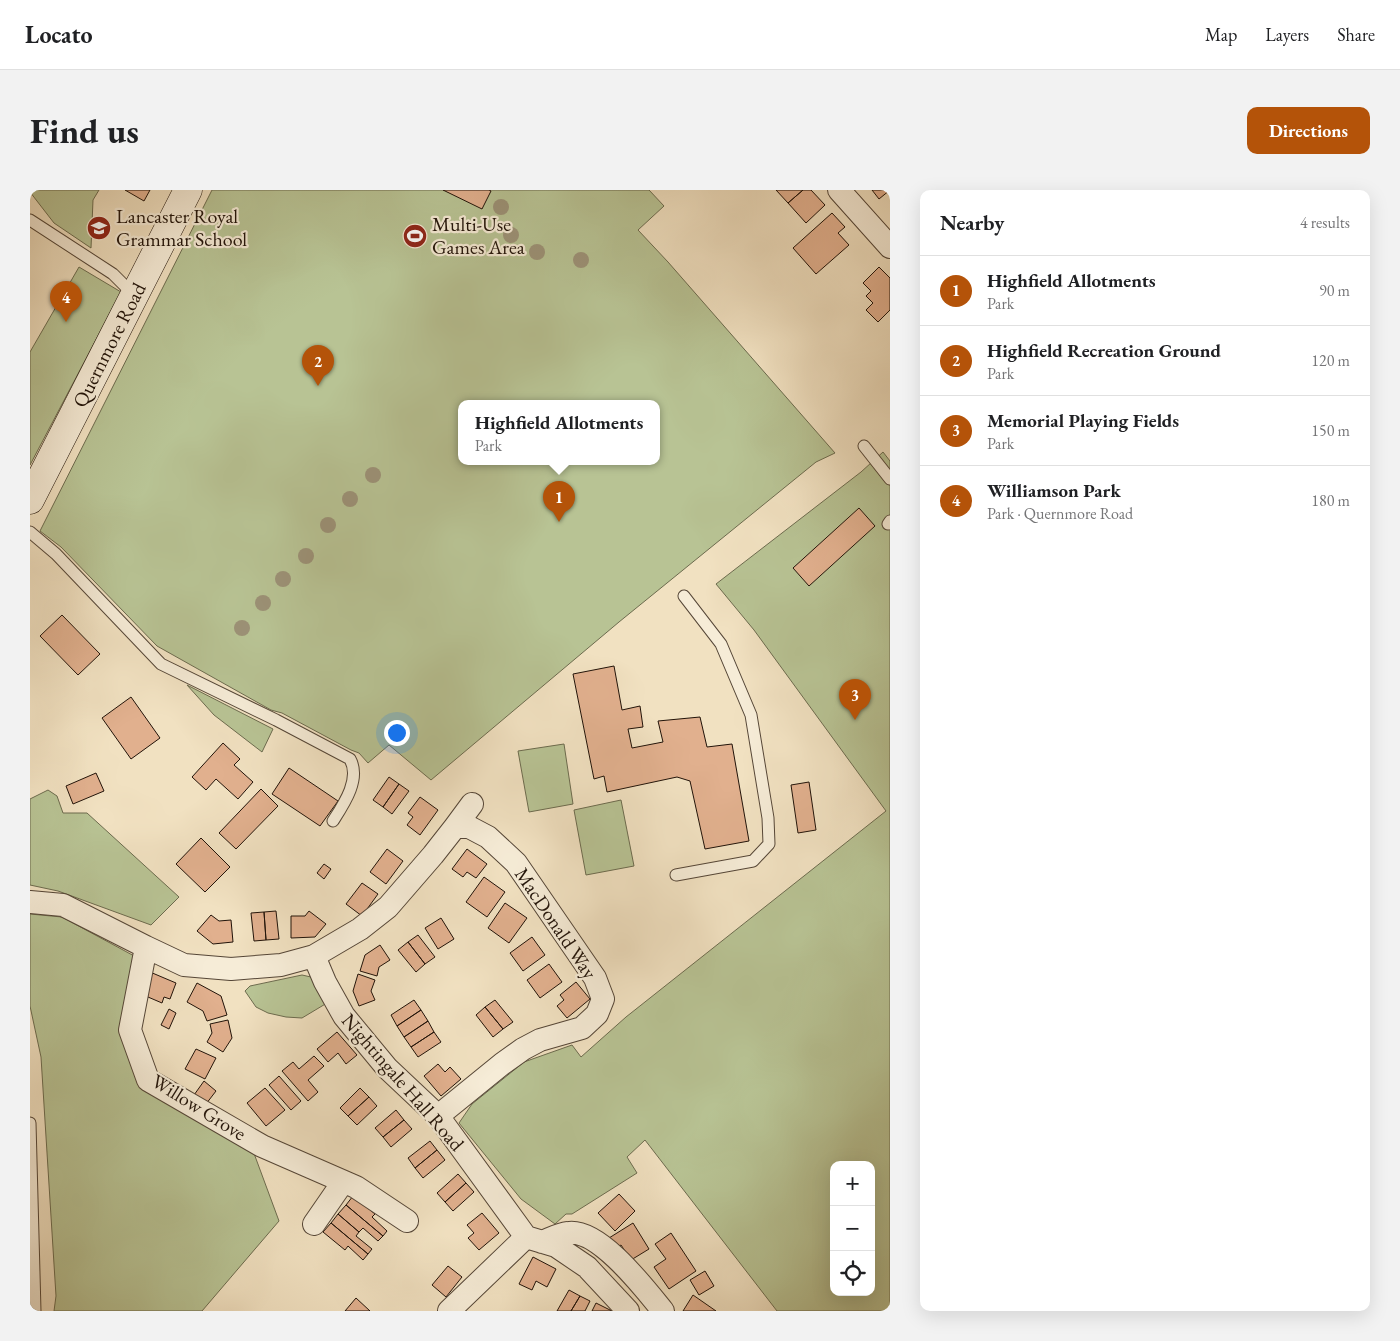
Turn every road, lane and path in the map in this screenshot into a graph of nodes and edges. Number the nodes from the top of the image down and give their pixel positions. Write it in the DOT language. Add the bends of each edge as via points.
graph roads {
  1 [pos="188,190"];
  2 [pos="839,190"];
  3 [pos="30,220"];
  4 [pos="890,247"];
  5 [pos="134,295"];
  6 [pos="864,446"];
  7 [pos="890,479"];
  8 [pos="30,500"];
  9 [pos="30,532"];
  10 [pos="684,596"];
  11 [pos="472,804"];
  12 [pos="332,821"];
  13 [pos="455,827"];
  14 [pos="676,875"];
  15 [pos="30,902"];
  16 [pos="146,947"];
  17 [pos="314,956"];
  18 [pos="438,1116"];
  19 [pos="30,1123"];
  20 [pos="343,1182"];
  21 [pos="408,1221"];
  22 [pos="314,1224"];
  23 [pos="534,1239"];
  24 [pos="35,1311"];
  25 [pos="449,1311"];
  26 [pos="628,1311"];
  27 [pos="663,1311"];
  1 -- 5 [label="street, Quernmore Road"];
  2 -- 4 [label="street"];
  3 -- 5 [label="lane" via="113,274"];
  5 -- 8 [label="street, Quernmore Road"];
  6 -- 7 [label="lane"];
  9 -- 12 [label="lane" via="56,554 161,664 350,759 355,773 345,802"];
  10 -- 14 [label="lane" via="721,644 751,715 768,818 769,844 753,861"];
  11 -- 13 [label="street"];
  13 -- 17 [label="street" via="388,907 360,930"];
  13 -- 18 [label="street, MacDonald Way" via="469,827 488,837 516,863 595,978 603,999 597,1014 582,1028 540,1040 523,1049"];
  15 -- 16 [label="street" via="63,904"];
  16 -- 17 [label="street" via="184,964 217,969 281,965"];
  16 -- 20 [label="street, Willow Grove" via="130,1030 148,1080 262,1146"];
  17 -- 18 [label="street, Nightingale Hall Road" via="344,1016 387,1068"];
  18 -- 23 [label="street, Nightingale Hall Road"];
  19 -- 24 [label="lane"];
  20 -- 21 [label="street, Willow Grove"];
  20 -- 22 [label="street"];
  23 -- 25 [label="street"];
  23 -- 26 [label="street" via="556,1246 587,1267"];
  23 -- 27 [label="street" via="569,1232 605,1247"];
}
